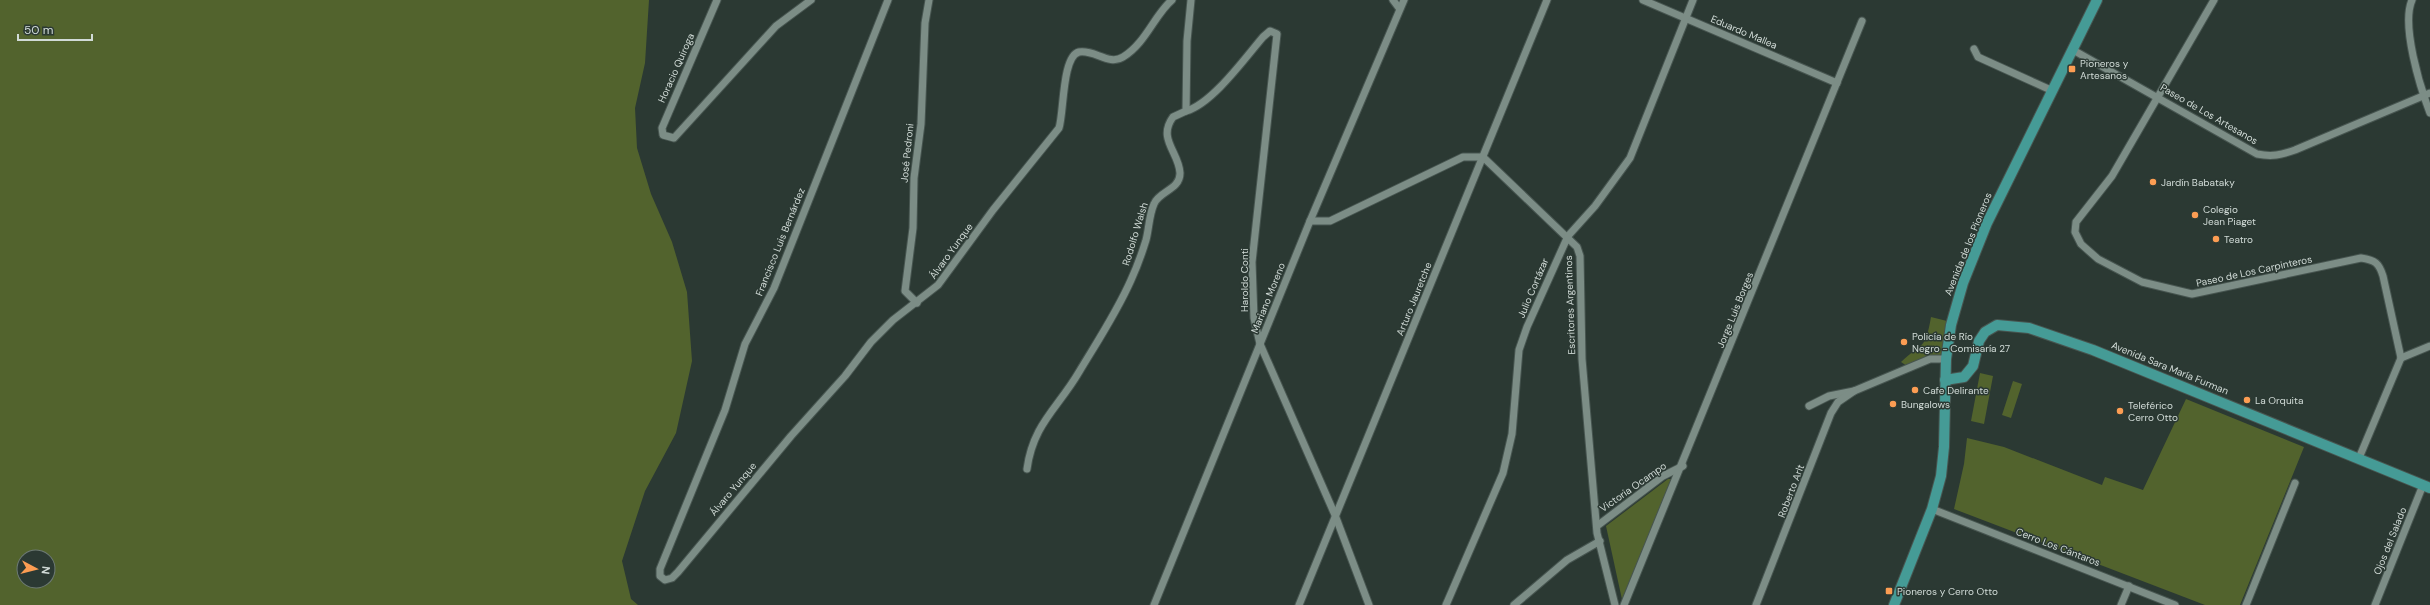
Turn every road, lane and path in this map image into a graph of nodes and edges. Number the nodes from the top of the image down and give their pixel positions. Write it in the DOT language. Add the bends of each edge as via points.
graph roads {
  1 [pos="717,0"];
  2 [pos="811,0"];
  3 [pos="888,0"];
  4 [pos="929,0"];
  5 [pos="1172,0"];
  6 [pos="1192,0"];
  7 [pos="1393,0"];
  8 [pos="1404,0"];
  9 [pos="1547,0"];
  10 [pos="1643,0"];
  11 [pos="1693,0"];
  12 [pos="2097,0"];
  13 [pos="2214,0"];
  14 [pos="2412,0"];
  15 [pos="1399,8"];
  16 [pos="1686,18"];
  17 [pos="1862,22"];
  18 [pos="1974,49"];
  19 [pos="2073,50"];
  20 [pos="1837,83"];
  21 [pos="2053,91"];
  22 [pos="2427,95"];
  23 [pos="2158,96"];
  24 [pos="1186,111"];
  25 [pos="2430,113"];
  26 [pos="1483,157"];
  27 [pos="1310,221"];
  28 [pos="1568,236"];
  29 [pos="917,303"];
  30 [pos="1260,344"];
  31 [pos="2430,346"];
  32 [pos="2401,358"];
  33 [pos="1946,359"];
  34 [pos="1945,380"];
  35 [pos="1854,391"];
  36 [pos="1809,406"];
  37 [pos="2359,458"];
  38 [pos="1682,466"];
  39 [pos="1028,469"];
  40 [pos="2295,483"];
  41 [pos="2427,486"];
  42 [pos="1932,509"];
  43 [pos="1335,515"];
  44 [pos="1597,526"];
  45 [pos="1600,541"];
  46 [pos="665,580"];
  47 [pos="2129,586"];
  48 [pos="1154,605"];
  49 [pos="1299,605"];
  50 [pos="1369,605"];
  51 [pos="1446,605"];
  52 [pos="1514,605"];
  53 [pos="1615,605"];
  54 [pos="1624,605"];
  55 [pos="1756,605"];
  56 [pos="1894,605"];
  57 [pos="2121,605"];
  58 [pos="2175,605"];
  59 [pos="2246,605"];
  60 [pos="2375,605"];
  1 -- 2 [label="street, Horacio Quiroga" via="662,128 663,135 674,138 776,26"];
  3 -- 46 [label="street, Francisco Luis Bernárdez" via="774,288 745,344 725,410 660,569 660,576"];
  4 -- 29 [label="street, José Pedroni" via="925,23 921,124 914,178 913,228 905,276 905,292"];
  5 -- 29 [label="street, Álvaro Yunque" via="1137,45 1121,58 1115,60 1080,52 1070,59 1066,69 1063,112 1059,128 993,210 938,286"];
  6 -- 24 [label="street" via="1187,41"];
  7 -- 15 [label="street"];
  8 -- 15 [label="street, Mariano Moreno"];
  9 -- 26 [label="street, Arturo Jauretche"];
  10 -- 16 [label="street, Eduardo Mallea"];
  11 -- 16 [label="street, Julio Cortázar"];
  12 -- 19 [label="main road, Avenida de los Pioneros"];
  13 -- 23 [label="street, Paseo de Los Carpinteros"];
  14 -- 22 [label="street" via="2408,10 2407,26"];
  15 -- 27 [label="street, Mariano Moreno"];
  16 -- 20 [label="street, Eduardo Mallea"];
  16 -- 28 [label="street, Julio Cortázar" via="1630,158 1595,206"];
  17 -- 20 [label="street, Jorge Luis Borges"];
  18 -- 21 [label="street" via="1978,57"];
  19 -- 21 [label="main road, Avenida de los Pioneros"];
  19 -- 23 [label="street, Paseo de Los Artesanos"];
  20 -- 38 [label="street, Jorge Luis Borges"];
  21 -- 33 [label="main road, Avenida de los Pioneros" via="1987,223 1963,283 1951,325"];
  22 -- 23 [label="street, Paseo de Los Artesanos" via="2295,150 2268,156 2251,150"];
  22 -- 25 [label="street"];
  23 -- 32 [label="street, Paseo de Los Carpinteros" via="2112,176 2076,222 2075,232 2081,244 2098,259 2142,282 2192,294 2361,258 2373,260 2380,265 2384,276"];
  24 -- 30 [label="street, Haroldo Conti" via="1198,106 1221,85 1270,31 1277,34 1252,262 1254,318"];
  24 -- 39 [label="street, Rodolfo Walsh" via="1173,117 1166,131 1179,169 1178,182 1154,204 1146,240 1131,280 1080,372 1036,433 1030,449"];
  26 -- 27 [label="street" via="1463,157 1330,221"];
  26 -- 28 [label="street, Escritores Argentinos"];
  26 -- 43 [label="street, Arturo Jauretche"];
  27 -- 30 [label="street, Mariano Moreno"];
  28 -- 44 [label="street, Escritores Argentinos" via="1577,247 1580,256 1582,359"];
  28 -- 51 [label="street, Julio Cortázar" via="1519,350 1512,434 1503,473"];
  29 -- 46 [label="street, Álvaro Yunque" via="875,337 845,376 791,436 678,572"];
  30 -- 43 [label="street, Haroldo Conti"];
  30 -- 48 [label="street, Mariano Moreno"];
  31 -- 32 [label="street"];
  32 -- 37 [label="street"];
  33 -- 34 [label="main road, Avenida de los Pioneros"];
  33 -- 35 [label="street" via="1930,359"];
  34 -- 37 [label="main road, Avenida Sara María Furman" via="1964,377 1973,366 1979,341 1985,332 1996,325 2029,328 2071,342"];
  34 -- 42 [label="main road, Avenida de los Pioneros" via="1944,447 1941,476"];
  35 -- 36 [label="street" via="1829,396"];
  35 -- 55 [label="street, Roberto Arlt" via="1838,402 1830,413"];
  37 -- 41 [label="main road, Avenida Sara María Furman"];
  38 -- 44 [label="street, Victoria Ocampo" via="1663,476"];
  38 -- 54 [label="street, Jorge Luis Borges"];
  40 -- 59 [label="street"];
  41 -- 60 [label="street, Ojos del Salado"];
  42 -- 47 [label="street, Cerro Los Cántaros"];
  42 -- 56 [label="main road, Avenida de los Pioneros"];
  43 -- 49 [label="street, Arturo Jauretche"];
  43 -- 50 [label="street, Haroldo Conti"];
  44 -- 45 [label="street, Escritores Argentinos"];
  45 -- 52 [label="street" via="1567,560"];
  45 -- 53 [label="street, Escritores Argentinos"];
  47 -- 57 [label="street"];
  47 -- 58 [label="street, Cerro Los Cántaros"];
}
